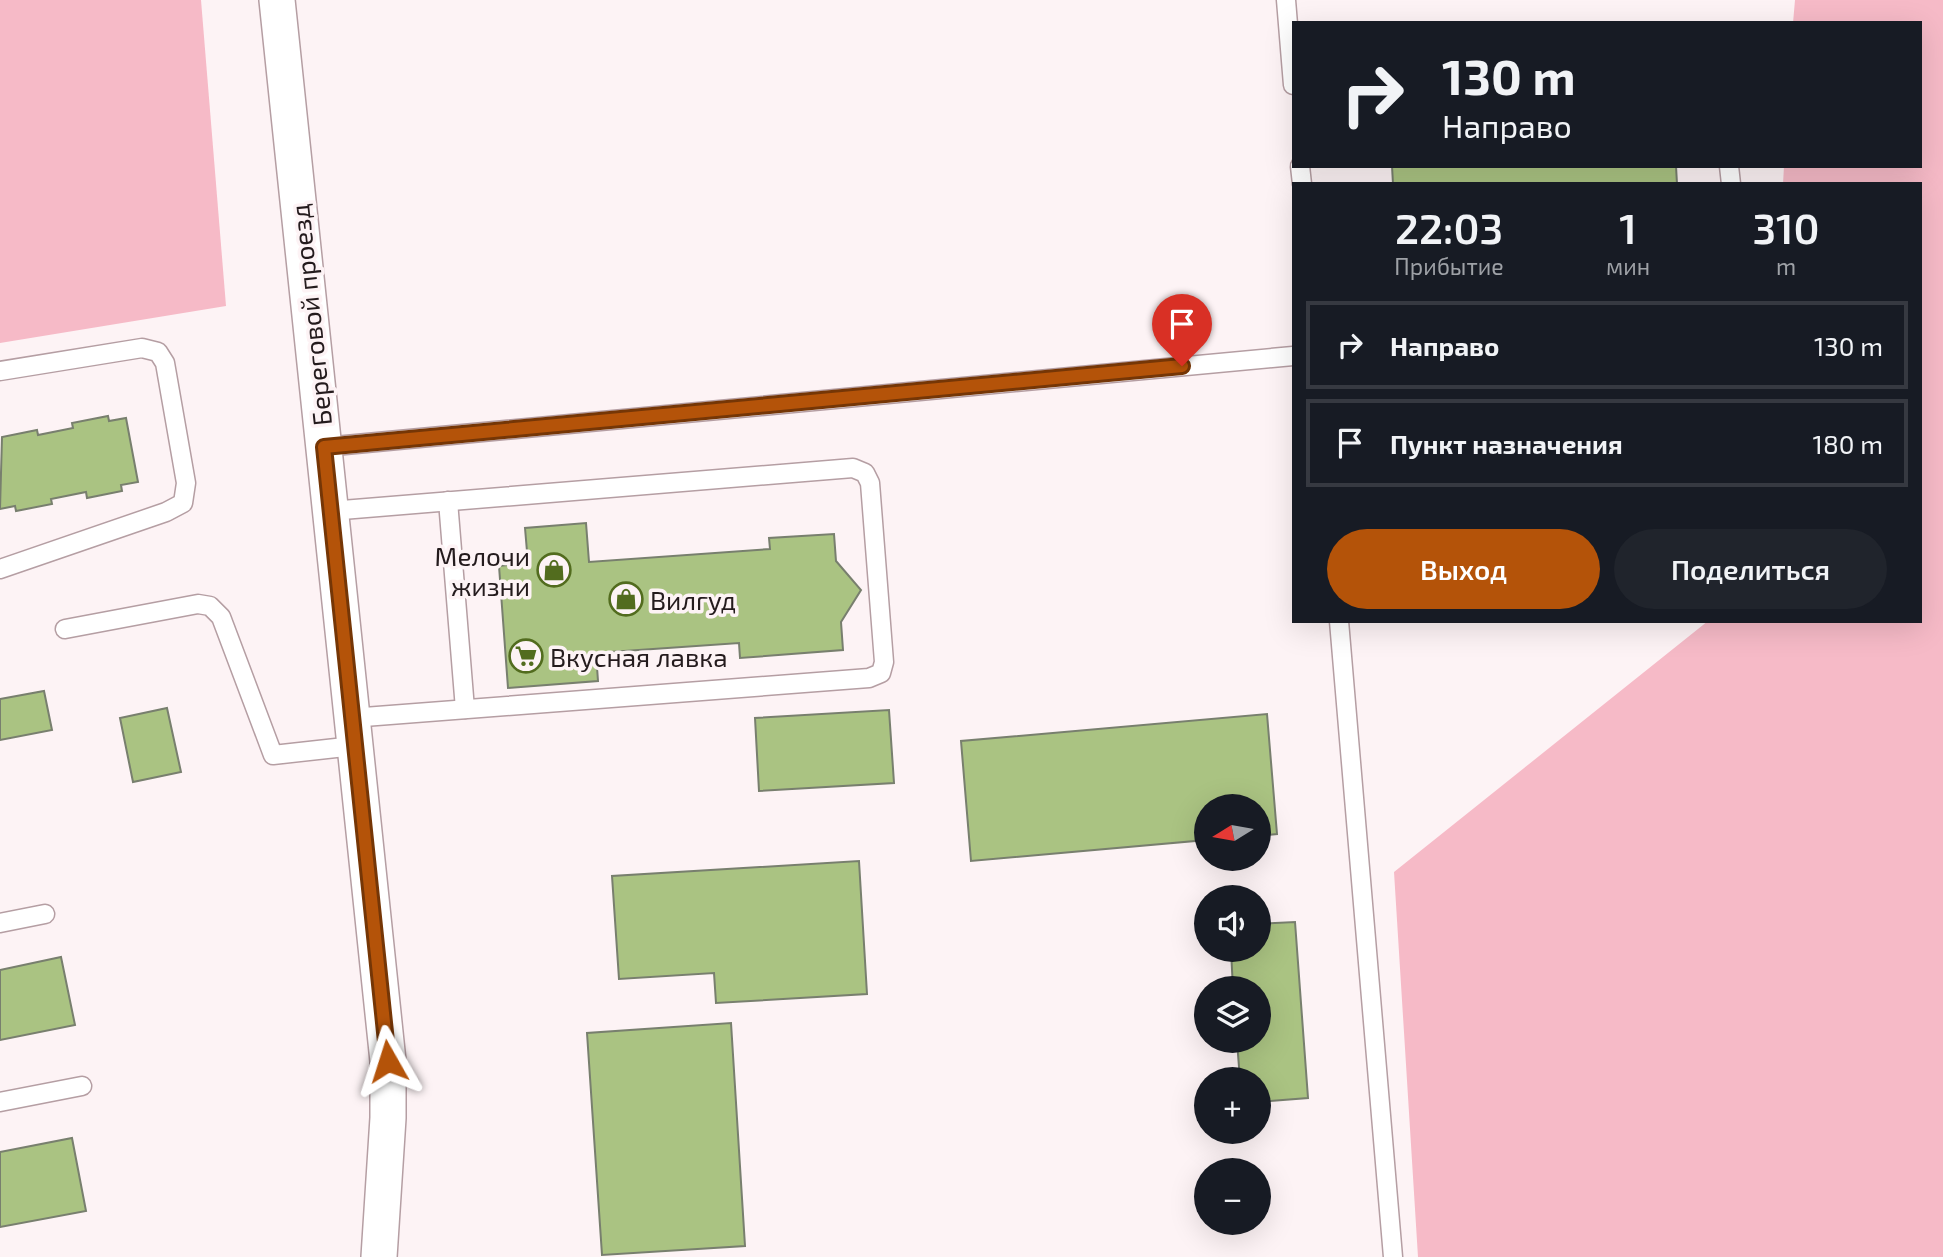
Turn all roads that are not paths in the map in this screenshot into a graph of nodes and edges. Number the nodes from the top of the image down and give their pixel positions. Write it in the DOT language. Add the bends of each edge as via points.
graph roads {
  1 [pos="276,0"];
  2 [pos="1286,0"];
  3 [pos="1292,73"];
  4 [pos="1292,356"];
  5 [pos="0,372"];
  6 [pos="324,447"];
  7 [pos="448,502"];
  8 [pos="330,511"];
  9 [pos="0,569"];
  10 [pos="1339,623"];
  11 [pos="65,629"];
  12 [pos="465,709"];
  13 [pos="352,732"];
  14 [pos="46,914"];
  15 [pos="0,923"];
  16 [pos="82,1086"];
  17 [pos="0,1102"];
  18 [pos="379,1257"];
  19 [pos="1393,1257"];
  1 -- 6 [label="street, Береговой проезд"];
  2 -- 3 [label="lane"];
  4 -- 6 [label="lane"];
  5 -- 9 [label="lane" via="142,348 158,352 165,363 186,482 183,503 166,513"];
  6 -- 8 [label="street, Береговой проезд"];
  7 -- 8 [label="lane"];
  7 -- 12 [label="lane"];
  7 -- 12 [label="lane" via="853,468 865,472 870,484 884,662 881,673 869,678"];
  8 -- 13 [label="street, Береговой проезд"];
  10 -- 19 [label="lane"];
  11 -- 13 [label="lane" via="198,604 210,606 221,617 273,755"];
  12 -- 13 [label="lane"];
  13 -- 18 [label="street, Береговой проезд" via="388,1061"];
  14 -- 15 [label="lane"];
  16 -- 17 [label="lane"];
}
